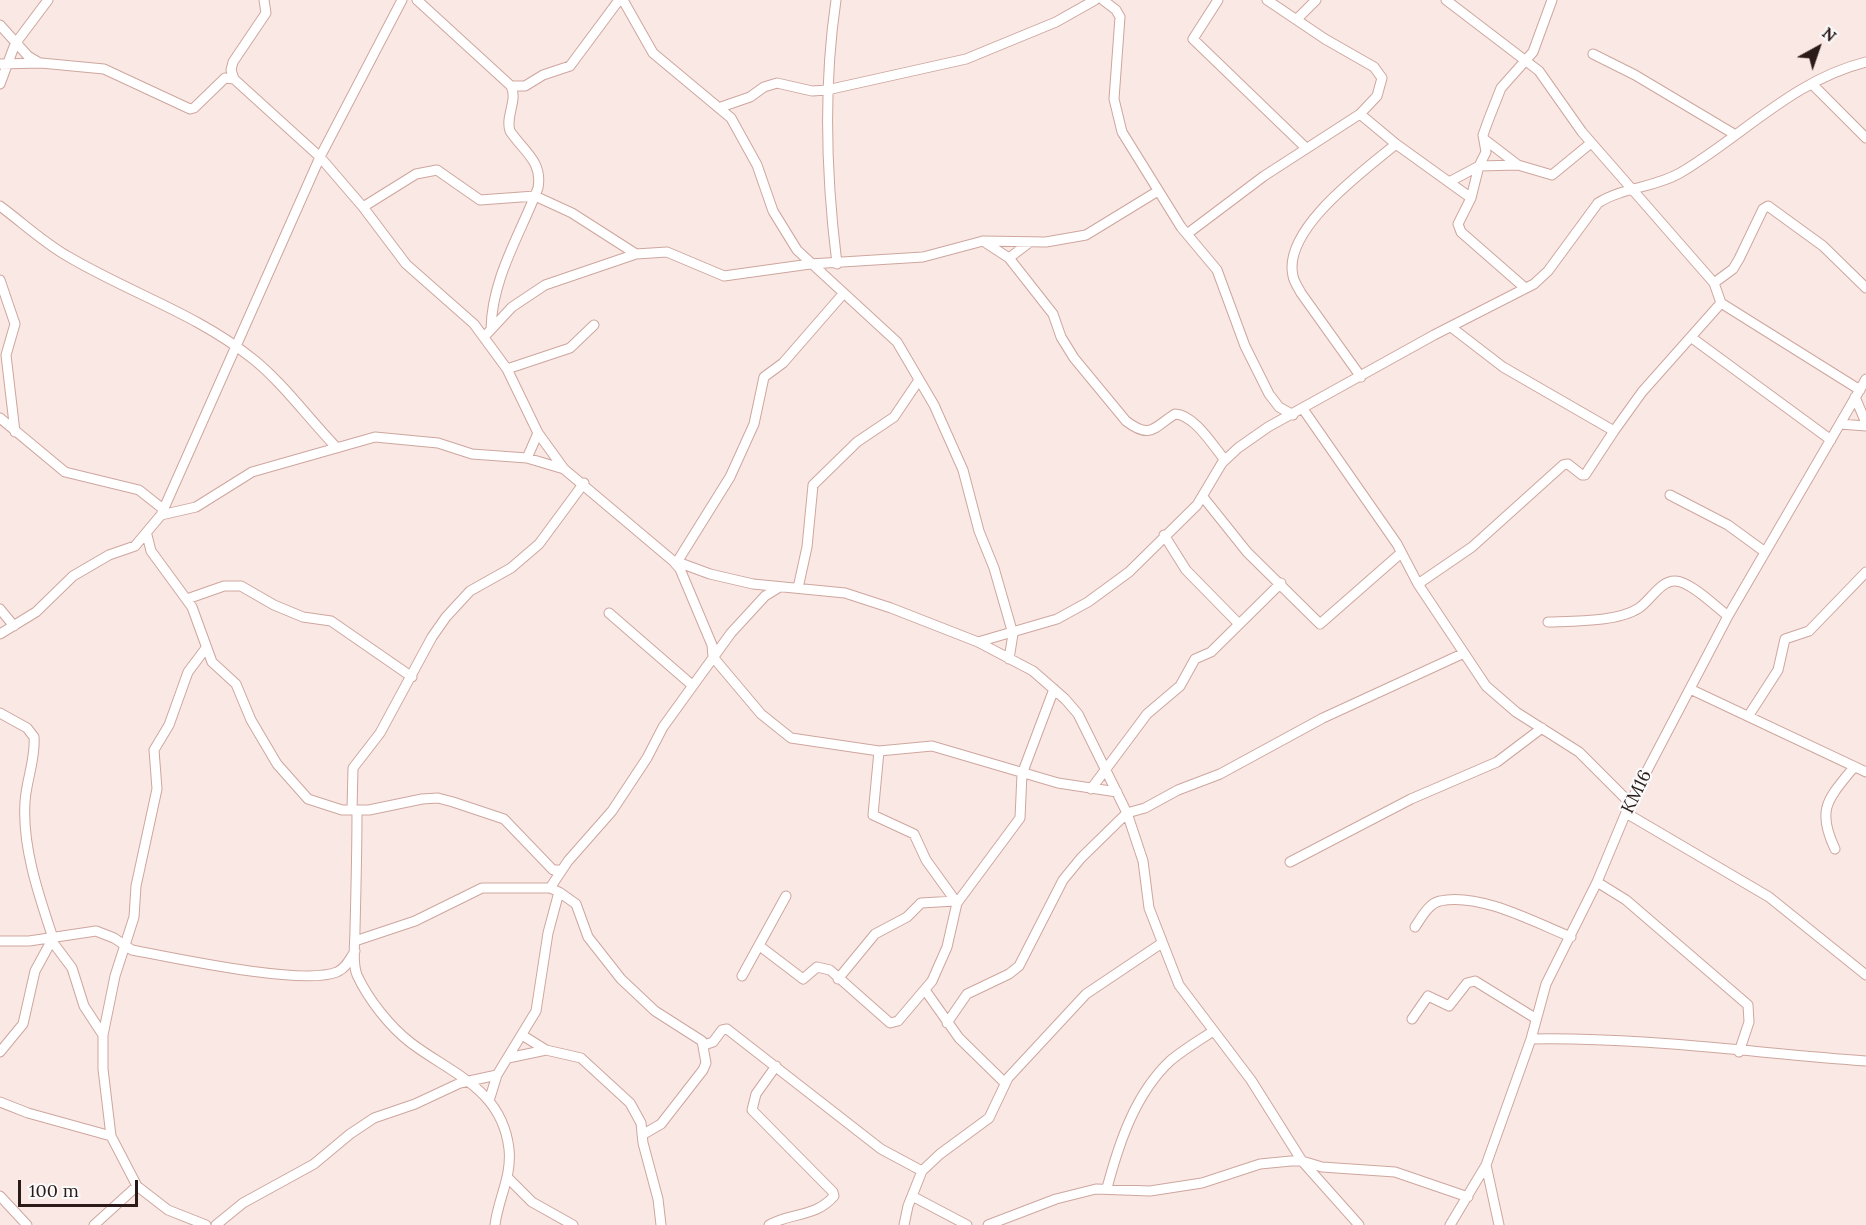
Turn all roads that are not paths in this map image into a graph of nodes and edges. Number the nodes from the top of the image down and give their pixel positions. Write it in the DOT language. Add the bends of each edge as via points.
graph roads {
  1 [pos="48,0"];
  2 [pos="264,0"];
  3 [pos="402,0"];
  4 [pos="417,0"];
  5 [pos="621,0"];
  6 [pos="836,0"];
  7 [pos="1095,0"];
  8 [pos="1103,0"];
  9 [pos="1218,0"];
  10 [pos="1267,0"];
  11 [pos="1316,0"];
  12 [pos="1446,0"];
  13 [pos="1552,0"];
  14 [pos="1297,19"];
  15 [pos="0,25"];
  16 [pos="15,44"];
  17 [pos="1593,54"];
  18 [pos="1528,60"];
  19 [pos="1866,62"];
  20 [pos="40,63"];
  21 [pos="4,64"];
  22 [pos="234,79"];
  23 [pos="0,84"];
  24 [pos="1813,85"];
  25 [pos="511,86"];
  26 [pos="827,90"];
  27 [pos="721,107"];
  28 [pos="1360,114"];
  29 [pos="1734,134"];
  30 [pos="1866,138"];
  31 [pos="1483,139"];
  32 [pos="1591,143"];
  33 [pos="1396,144"];
  34 [pos="1306,148"];
  35 [pos="320,157"];
  36 [pos="1518,165"];
  37 [pos="1479,166"];
  38 [pos="1449,182"];
  39 [pos="1631,190"];
  40 [pos="1158,191"];
  41 [pos="535,196"];
  42 [pos="1471,198"];
  43 [pos="0,206"];
  44 [pos="363,207"];
  45 [pos="1187,234"];
  46 [pos="983,242"];
  47 [pos="1030,242"];
  48 [pos="636,254"];
  49 [pos="1009,258"];
  50 [pos="810,264"];
  51 [pos="837,264"];
  52 [pos="0,280"];
  53 [pos="1714,284"];
  54 [pos="1525,288"];
  55 [pos="1866,288"];
  56 [pos="843,294"];
  57 [pos="1721,303"];
  58 [pos="594,325"];
  59 [pos="1451,327"];
  60 [pos="487,333"];
  61 [pos="1692,338"];
  62 [pos="234,345"];
  63 [pos="507,369"];
  64 [pos="1361,377"];
  65 [pos="1866,379"];
  66 [pos="919,380"];
  67 [pos="1857,394"];
  68 [pos="1304,409"];
  69 [pos="1293,415"];
  70 [pos="0,418"];
  71 [pos="1840,424"];
  72 [pos="1866,424"];
  73 [pos="1614,431"];
  74 [pos="15,432"];
  75 [pos="538,433"];
  76 [pos="1830,440"];
  77 [pos="337,448"];
  78 [pos="527,458"];
  79 [pos="1225,460"];
  80 [pos="564,469"];
  81 [pos="584,483"];
  82 [pos="1670,495"];
  83 [pos="1203,497"];
  84 [pos="162,512"];
  85 [pos="147,535"];
  86 [pos="1164,535"];
  87 [pos="135,546"];
  88 [pos="151,551"];
  89 [pos="1401,552"];
  90 [pos="1765,552"];
  91 [pos="675,561"];
  92 [pos="1866,572"];
  93 [pos="1281,583"];
  94 [pos="1418,584"];
  95 [pos="778,588"];
  96 [pos="798,588"];
  97 [pos="186,599"];
  98 [pos="0,609"];
  99 [pos="609,613"];
  100 [pos="1728,616"];
  101 [pos="1548,622"];
  102 [pos="1238,623"];
  103 [pos="14,626"];
  104 [pos="0,634"];
  105 [pos="1013,634"];
  106 [pos="978,642"];
  107 [pos="206,648"];
  108 [pos="1462,654"];
  109 [pos="713,657"];
  110 [pos="1009,659"];
  111 [pos="412,677"];
  112 [pos="692,685"];
  113 [pos="1054,689"];
  114 [pos="1690,689"];
  115 [pos="0,713"];
  116 [pos="1749,715"];
  117 [pos="1542,728"];
  118 [pos="879,752"];
  119 [pos="1854,767"];
  120 [pos="1105,771"];
  121 [pos="1866,772"];
  122 [pos="1022,774"];
  123 [pos="1091,789"];
  124 [pos="1117,792"];
  125 [pos="1630,802"];
  126 [pos="342,810"];
  127 [pos="352,810"];
  128 [pos="1127,813"];
  129 [pos="1626,813"];
  130 [pos="357,821"];
  131 [pos="1835,849"];
  132 [pos="1290,862"];
  133 [pos="561,867"];
  134 [pos="1597,882"];
  135 [pos="555,890"];
  136 [pos="786,896"];
  137 [pos="956,902"];
  138 [pos="1415,927"];
  139 [pos="1571,937"];
  140 [pos="52,939"];
  141 [pos="0,941"];
  142 [pos="1162,944"];
  143 [pos="355,946"];
  144 [pos="124,947"];
  145 [pos="761,947"];
  146 [pos="343,968"];
  147 [pos="356,973"];
  148 [pos="1866,975"];
  149 [pos="742,976"];
  150 [pos="838,979"];
  151 [pos="925,990"];
  152 [pos="1535,1018"];
  153 [pos="1412,1020"];
  154 [pos="947,1023"];
  155 [pos="1212,1032"];
  156 [pos="103,1035"];
  157 [pos="522,1035"];
  158 [pos="1531,1039"];
  159 [pos="704,1045"];
  160 [pos="546,1050"];
  161 [pos="0,1052"];
  162 [pos="1739,1052"];
  163 [pos="508,1058"];
  164 [pos="1866,1061"];
  165 [pos="776,1066"];
  166 [pos="497,1075"];
  167 [pos="461,1078"];
  168 [pos="471,1082"];
  169 [pos="1005,1083"];
  170 [pos="489,1101"];
  171 [pos="0,1102"];
  172 [pos="642,1135"];
  173 [pos="111,1136"];
  174 [pos="1302,1161"];
  175 [pos="1486,1165"];
  176 [pos="922,1171"];
  177 [pos="508,1178"];
  178 [pos="137,1186"];
  179 [pos="1107,1188"];
  180 [pos="0,1196"];
  181 [pos="912,1196"];
  182 [pos="1468,1197"];
  183 [pos="805,1215"];
  184 [pos="27,1225"];
  185 [pos="94,1225"];
  186 [pos="207,1225"];
  187 [pos="216,1225"];
  188 [pos="495,1225"];
  189 [pos="573,1225"];
  190 [pos="661,1225"];
  191 [pos="769,1225"];
  192 [pos="809,1225"];
  193 [pos="904,1225"];
  194 [pos="967,1225"];
  195 [pos="988,1225"];
  196 [pos="1359,1225"];
  197 [pos="1450,1225"];
  198 [pos="1499,1225"];
  1 -- 16 [label="street"];
  2 -- 22 [label="street" via="266,13 233,62"];
  3 -- 35 [label="street"];
  4 -- 25 [label="street"];
  5 -- 25 [label="street" via="570,66 525,86"];
  5 -- 27 [label="street" via="653,53"];
  6 -- 26 [label="street"];
  7 -- 26 [label="street" via="1056,22 966,59"];
  8 -- 40 [label="street" via="1120,17 1114,90 1117,117"];
  9 -- 34 [label="street" via="1193,39"];
  10 -- 14 [label="street"];
  11 -- 14 [label="street"];
  12 -- 18 [label="street"];
  13 -- 18 [label="street"];
  14 -- 28 [label="street" via="1379,72 1382,87"];
  15 -- 16 [label="street"];
  16 -- 20 [label="street"];
  16 -- 21 [label="street"];
  17 -- 29 [label="street"];
  18 -- 31 [label="street" via="1502,88"];
  18 -- 32 [label="street" via="1554,89"];
  19 -- 24 [label="street"];
  20 -- 21 [label="street"];
  20 -- 22 [label="street" via="104,69 190,109 225,78"];
  21 -- 23 [label="street"];
  22 -- 35 [label="street"];
  24 -- 29 [label="street"];
  24 -- 30 [label="street"];
  25 -- 41 [label="street" via="514,99 508,126 539,171"];
  26 -- 27 [label="street" via="812,91 777,83 750,98"];
  26 -- 51 [label="street"];
  27 -- 50 [label="street" via="749,149 782,227"];
  28 -- 33 [label="street"];
  28 -- 34 [label="street"];
  29 -- 39 [label="street" via="1679,173"];
  31 -- 36 [label="street"];
  31 -- 37 [label="street" via="1486,152"];
  32 -- 36 [label="street" via="1552,175"];
  32 -- 39 [label="street"];
  33 -- 38 [label="street"];
  33 -- 64 [label="street" via="1321,209 1301,240 1293,263 1293,278 1301,293"];
  34 -- 45 [label="street"];
  35 -- 44 [label="street"];
  35 -- 62 [label="street"];
  36 -- 37 [label="street"];
  37 -- 38 [label="street"];
  37 -- 42 [label="street"];
  38 -- 42 [label="street"];
  39 -- 53 [label="street"];
  39 -- 54 [label="street" via="1598,203 1548,271"];
  40 -- 45 [label="street"];
  40 -- 47 [label="street" via="1086,235"];
  41 -- 44 [label="street" via="480,200 444,172 431,170 407,178"];
  41 -- 48 [label="street" via="572,213"];
  41 -- 60 [label="street" via="498,281"];
  42 -- 54 [label="street" via="1458,224 1461,232"];
  43 -- 62 [label="street" via="69,257 188,316"];
  44 -- 60 [label="street" via="406,264"];
  45 -- 69 [label="street" via="1217,270 1245,346 1269,394 1279,407"];
  46 -- 47 [label="street"];
  46 -- 49 [label="street"];
  46 -- 51 [label="street" via="922,257"];
  47 -- 49 [label="street"];
  48 -- 50 [label="street" via="667,252 724,276"];
  48 -- 60 [label="street" via="545,285 512,307"];
  49 -- 79 [label="street" via="1053,314 1074,358 1126,421 1148,431 1181,414"];
  50 -- 51 [label="street"];
  50 -- 56 [label="street"];
  52 -- 74 [label="street" via="15,324 6,355"];
  53 -- 55 [label="street" via="1733,268 1768,206 1823,246"];
  53 -- 57 [label="street"];
  54 -- 59 [label="street"];
  56 -- 66 [label="street" via="897,342"];
  56 -- 91 [label="street" via="783,363 764,377 754,424 730,477"];
  57 -- 61 [label="street"];
  57 -- 67 [label="street"];
  58 -- 63 [label="street" via="570,348"];
  59 -- 64 [label="street"];
  59 -- 73 [label="street" via="1503,367"];
  60 -- 63 [label="street"];
  61 -- 73 [label="street" via="1642,392"];
  61 -- 76 [label="street"];
  62 -- 77 [label="street" via="272,375"];
  62 -- 84 [label="street"];
  63 -- 75 [label="street"];
  64 -- 68 [label="street"];
  65 -- 67 [label="street, KM16"];
  66 -- 96 [label="street" via="894,417 857,442 813,485"];
  66 -- 105 [label="street" via="958,457"];
  67 -- 71 [label="street, KM16"];
  67 -- 72 [label="street"];
  68 -- 69 [label="street"];
  68 -- 89 [label="street"];
  69 -- 79 [label="street" via="1254,436"];
  70 -- 74 [label="street"];
  71 -- 72 [label="street"];
  71 -- 76 [label="street, KM16"];
  73 -- 94 [label="street" via="1585,475 1563,465 1472,547"];
  74 -- 84 [label="street" via="65,472 139,490"];
  75 -- 78 [label="street"];
  75 -- 80 [label="street"];
  76 -- 90 [label="street, KM16"];
  77 -- 78 [label="street" via="375,437 405,438 472,454"];
  77 -- 84 [label="street" via="252,471 202,504 184,512"];
  78 -- 80 [label="street"];
  79 -- 83 [label="street"];
  80 -- 81 [label="street"];
  81 -- 91 [label="street"];
  81 -- 111 [label="street" via="527,556 455,604 432,637"];
  82 -- 90 [label="street" via="1728,525"];
  83 -- 86 [label="street"];
  83 -- 93 [label="street" via="1248,552"];
  84 -- 85 [label="street"];
  85 -- 87 [label="street"];
  85 -- 88 [label="street"];
  86 -- 102 [label="street" via="1186,570"];
  86 -- 105 [label="street" via="1129,572 1070,613"];
  87 -- 88 [label="street"];
  87 -- 103 [label="street" via="73,576 36,612"];
  88 -- 97 [label="street"];
  89 -- 93 [label="street" via="1320,624"];
  89 -- 94 [label="street"];
  90 -- 100 [label="street, KM16"];
  91 -- 95 [label="street" via="710,574"];
  91 -- 109 [label="street" via="712,645"];
  92 -- 116 [label="street" via="1809,631 1785,639 1778,670"];
  93 -- 102 [label="street"];
  94 -- 108 [label="street"];
  95 -- 96 [label="street"];
  95 -- 109 [label="street" via="750,611"];
  96 -- 106 [label="street" via="845,593"];
  97 -- 107 [label="street" via="197,617"];
  97 -- 111 [label="street" via="224,586 241,586 303,617 331,621"];
  98 -- 103 [label="street"];
  99 -- 112 [label="street"];
  100 -- 101 [label="street" via="1677,580 1667,582 1639,608 1626,614"];
  100 -- 114 [label="street, KM16"];
  102 -- 120 [label="street" via="1211,652 1195,659 1180,686 1147,714"];
  103 -- 104 [label="street"];
  105 -- 106 [label="street"];
  105 -- 110 [label="street"];
  106 -- 110 [label="street"];
  107 -- 126 [label="street" via="212,662 236,684 251,720 296,787 313,802"];
  107 -- 144 [label="street" via="188,672 169,725 154,750 157,789 136,886 134,916"];
  108 -- 117 [label="street" via="1501,700"];
  108 -- 128 [label="street" via="1323,718 1231,768"];
  109 -- 112 [label="street"];
  109 -- 118 [label="street" via="761,714 791,738"];
  110 -- 113 [label="street" via="1033,671"];
  111 -- 127 [label="street" via="380,733 353,768"];
  112 -- 133 [label="street" via="612,811"];
  113 -- 120 [label="street" via="1078,714"];
  113 -- 122 [label="street"];
  114 -- 116 [label="street"];
  114 -- 125 [label="street, KM16"];
  115 -- 140 [label="street" via="27,728 34,737 24,818"];
  116 -- 119 [label="street"];
  117 -- 125 [label="street" via="1579,752"];
  117 -- 132 [label="street" via="1497,762 1411,799"];
  118 -- 122 [label="street" via="933,746"];
  118 -- 137 [label="street" via="873,815 914,834 926,860"];
  119 -- 121 [label="street"];
  119 -- 131 [label="street" via="1836,790 1824,817"];
  120 -- 123 [label="street"];
  120 -- 124 [label="street"];
  122 -- 123 [label="street"];
  122 -- 137 [label="street" via="1020,818"];
  123 -- 124 [label="street"];
  124 -- 128 [label="street"];
  125 -- 129 [label="street, KM16"];
  126 -- 127 [label="street"];
  126 -- 130 [label="street"];
  127 -- 130 [label="street" via="357,810"];
  127 -- 133 [label="street" via="381,809 422,799 453,802 504,819"];
  128 -- 142 [label="street" via="1143,861 1149,908"];
  128 -- 154 [label="street" via="1063,880 1019,966 967,994"];
  129 -- 134 [label="street, KM16"];
  129 -- 148 [label="street" via="1790,912"];
  130 -- 143 [label="street"];
  133 -- 135 [label="street"];
  134 -- 139 [label="street, KM16"];
  134 -- 162 [label="street" via="1626,900 1748,1005 1749,1022"];
  135 -- 143 [label="street" via="482,888"];
  135 -- 157 [label="street" via="536,1011"];
  135 -- 159 [label="street" via="576,904 588,937 621,979 643,1001"];
  136 -- 145 [label="street"];
  137 -- 150 [label="street" via="921,903 907,917 875,934"];
  137 -- 151 [label="street" via="947,947"];
  138 -- 139 [label="street" via="1439,901 1467,901 1510,912"];
  139 -- 152 [label="street, KM16" via="1546,984"];
  140 -- 141 [label="street"];
  140 -- 144 [label="street" via="96,931"];
  140 -- 156 [label="street" via="72,968 84,1006"];
  140 -- 161 [label="street" via="34,971 23,1024"];
  142 -- 155 [label="street" via="1179,985"];
  142 -- 169 [label="street" via="1086,994"];
  143 -- 146 [label="street"];
  143 -- 147 [label="street"];
  144 -- 146 [label="street" via="186,961 305,977 328,975"];
  144 -- 156 [label="street"];
  145 -- 149 [label="street"];
  145 -- 150 [label="street" via="803,979 818,967 830,970"];
  146 -- 147 [label="street"];
  147 -- 167 [label="street" via="399,1033"];
  150 -- 151 [label="street" via="890,1023 898,1021"];
  151 -- 154 [label="street"];
  152 -- 153 [label="street" via="1475,981 1467,983 1449,1006 1428,996"];
  152 -- 158 [label="street, KM16"];
  154 -- 169 [label="street"];
  155 -- 174 [label="street" via="1251,1080"];
  155 -- 179 [label="street" via="1171,1061 1138,1105 1120,1140"];
  156 -- 173 [label="street"];
  157 -- 160 [label="street"];
  157 -- 163 [label="street"];
  158 -- 162 [label="street" via="1598,1038"];
  158 -- 175 [label="street, KM16"];
  159 -- 165 [label="street" via="727,1029"];
  159 -- 172 [label="street" via="703,1071 662,1124"];
  160 -- 163 [label="street"];
  160 -- 172 [label="street" via="581,1058 600,1074 638,1114"];
  162 -- 164 [label="street"];
  163 -- 166 [label="street"];
  165 -- 176 [label="street" via="881,1149"];
  165 -- 183 [label="street" via="751,1107 833,1192 831,1200"];
  166 -- 168 [label="street"];
  166 -- 170 [label="street"];
  167 -- 168 [label="street"];
  167 -- 187 [label="street" via="415,1104 374,1118 314,1164 238,1206"];
  168 -- 170 [label="street"];
  169 -- 176 [label="street" via="989,1118"];
  170 -- 177 [label="street" via="506,1132"];
  171 -- 173 [label="street"];
  172 -- 190 [label="street"];
  173 -- 178 [label="street"];
  174 -- 179 [label="street" via="1260,1164 1202,1183 1150,1191"];
  174 -- 182 [label="street" via="1322,1167 1395,1172"];
  174 -- 196 [label="street"];
  175 -- 182 [label="street, KM16"];
  175 -- 198 [label="street"];
  176 -- 181 [label="street"];
  177 -- 188 [label="street"];
  177 -- 189 [label="street" via="532,1202"];
  178 -- 185 [label="street"];
  178 -- 186 [label="street" via="168,1210"];
  179 -- 195 [label="street" via="1056,1199"];
  180 -- 184 [label="street"];
  181 -- 193 [label="street"];
  181 -- 194 [label="street"];
  182 -- 197 [label="street, KM16"];
  183 -- 191 [label="street"];
  183 -- 192 [label="street"];
}
